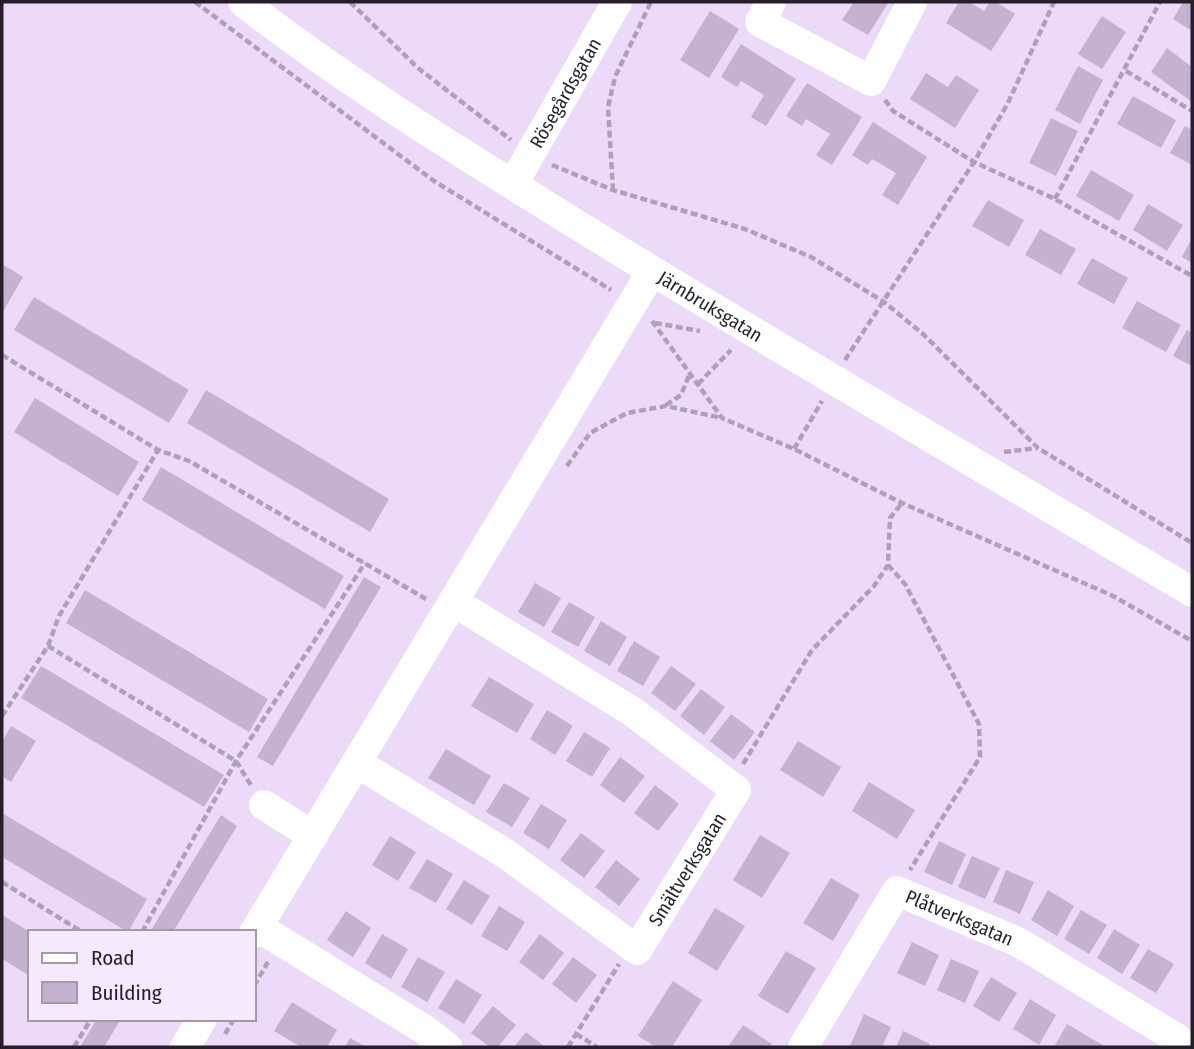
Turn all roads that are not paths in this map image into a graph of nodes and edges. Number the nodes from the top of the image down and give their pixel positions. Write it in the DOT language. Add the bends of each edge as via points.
graph roads {
  1 [pos="243,2"];
  2 [pos="617,2"];
  3 [pos="771,2"];
  4 [pos="912,2"];
  5 [pos="513,184"];
  6 [pos="652,271"];
  7 [pos="1192,592"];
  8 [pos="451,607"];
  9 [pos="356,764"];
  10 [pos="264,805"];
  11 [pos="313,836"];
  12 [pos="264,934"];
  13 [pos="201,1021"];
  14 [pos="1181,1034"];
  15 [pos="185,1047"];
  16 [pos="447,1047"];
  17 [pos="803,1047"];
  1 -- 5 [label="street, Järnbruksgatan" via="331,66"];
  2 -- 5 [label="street, Rösegårdsgatan"];
  3 -- 4 [label="street" via="760,22 860,76"];
  5 -- 6 [label="street, Järnbruksgatan"];
  6 -- 7 [label="street, Järnbruksgatan"];
  6 -- 8 [label="street" via="643,314"];
  8 -- 9 [label="street"];
  8 -- 9 [label="street, Smältverksgatan" via="633,712 736,790 637,950 506,854"];
  9 -- 11 [label="street"];
  10 -- 11 [label="street"];
  11 -- 12 [label="street"];
  12 -- 16 [label="street"];
  13 -- 15 [label="street"];
  14 -- 17 [label="street, Plåtverksgatan" via="1018,942 897,891"];
}
